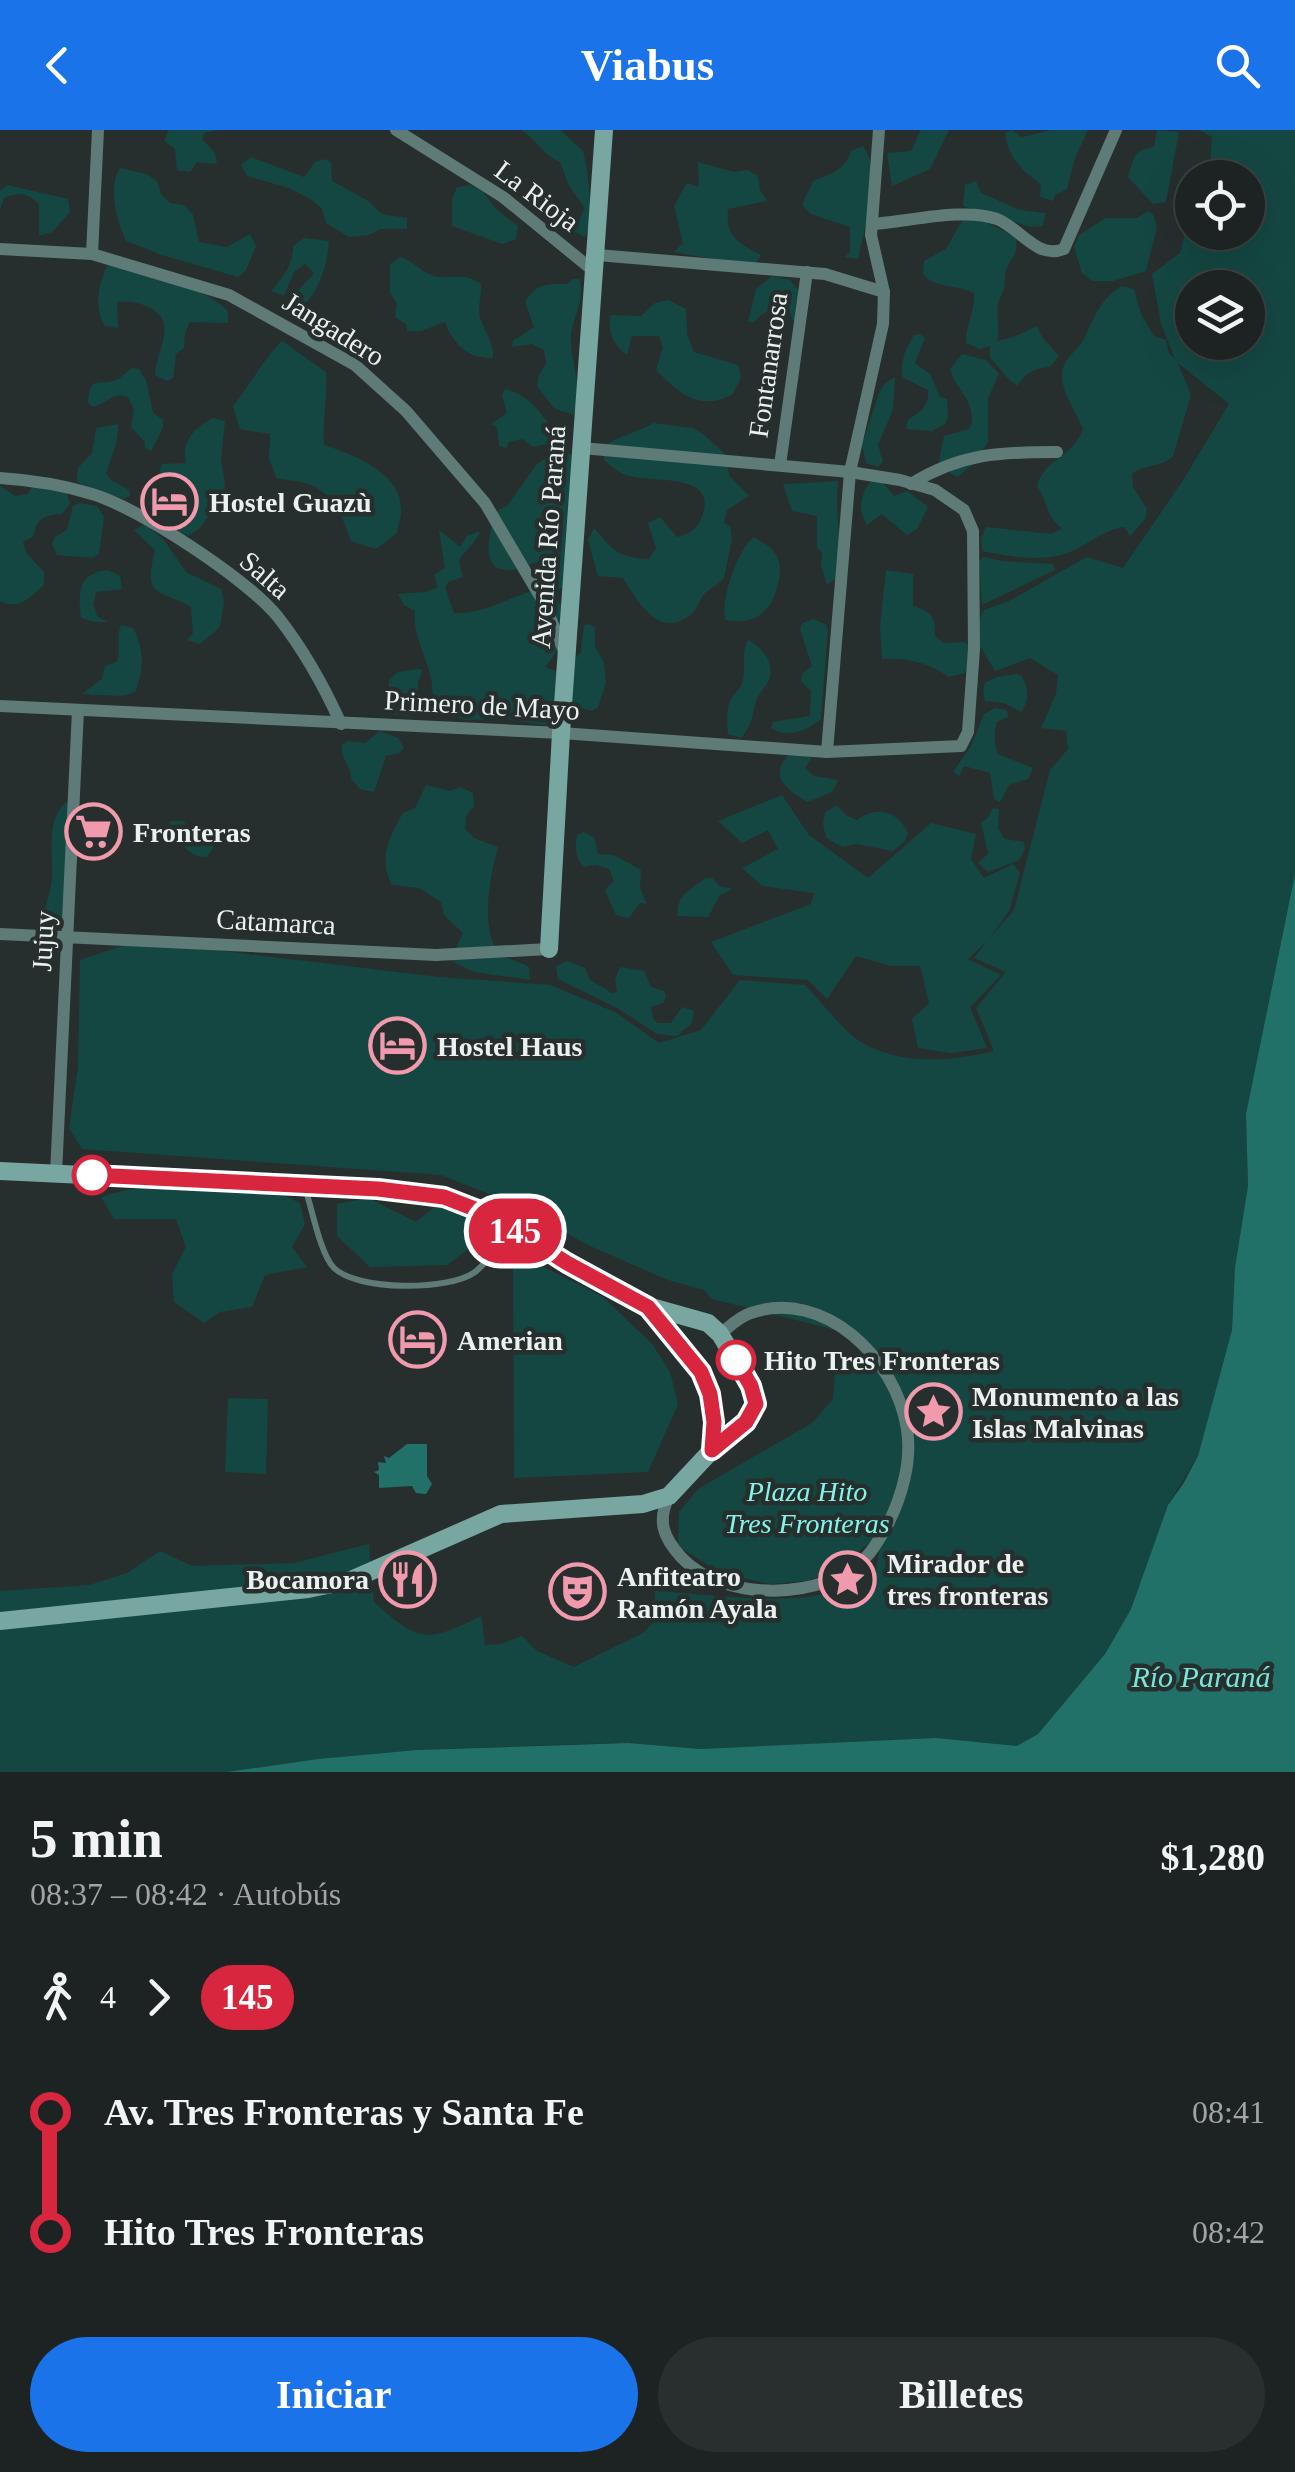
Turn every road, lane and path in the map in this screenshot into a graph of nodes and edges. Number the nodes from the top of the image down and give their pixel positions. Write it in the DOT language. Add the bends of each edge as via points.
graph roads {
  1 [pos="98,130"];
  2 [pos="396,130"];
  3 [pos="604,130"];
  4 [pos="878,130"];
  5 [pos="1116,130"];
  6 [pos="872,224"];
  7 [pos="0,250"];
  8 [pos="92,254"];
  9 [pos="596,264"];
  10 [pos="806,272"];
  11 [pos="884,292"];
  12 [pos="582,448"];
  13 [pos="1057,452"];
  14 [pos="780,466"];
  15 [pos="850,472"];
  16 [pos="0,478"];
  17 [pos="912,484"];
  18 [pos="567,658"];
  19 [pos="0,706"];
  20 [pos="78,710"];
  21 [pos="341,724"];
  22 [pos="561,733"];
  23 [pos="827,752"];
  24 [pos="0,934"];
  25 [pos="69,938"];
  26 [pos="550,949"];
  27 [pos="0,1171"];
  28 [pos="56,1174"];
  29 [pos="305,1187"];
  30 [pos="512,1229"];
  31 [pos="648,1307"];
  32 [pos="720,1334"];
  33 [pos="712,1450"];
  34 [pos="669,1496"];
  35 [pos="0,1622"];
  1 -- 8 [label="street"];
  2 -- 9 [label="street, La Rioja"];
  3 -- 9 [label="main road, Avenida Río Paraná"];
  4 -- 6 [label="street"];
  5 -- 6 [label="street" via="1064,249 1056,253 998,220 969,214"];
  6 -- 11 [label="street"];
  7 -- 8 [label="street, Jangadero"];
  8 -- 18 [label="street, Jangadero" via="229,295 354,365 406,411 485,502"];
  9 -- 10 [label="street"];
  9 -- 12 [label="main road, Avenida Río Paraná"];
  10 -- 11 [label="street"];
  10 -- 14 [label="street, Fontanarrosa"];
  11 -- 15 [label="street"];
  12 -- 14 [label="street"];
  12 -- 18 [label="main road, Avenida Río Paraná"];
  13 -- 17 [label="street" via="962,458"];
  14 -- 15 [label="street"];
  15 -- 17 [label="street"];
  15 -- 23 [label="street"];
  16 -- 21 [label="street, Salta" via="93,494 141,516 250,588 325,688"];
  17 -- 23 [label="street, Primero de Mayo" via="964,510 973,531 968,732 961,746"];
  18 -- 22 [label="main road, Avenida Río Paraná"];
  19 -- 20 [label="street, Primero de Mayo"];
  20 -- 21 [label="street, Primero de Mayo"];
  20 -- 25 [label="street, Jujuy"];
  21 -- 22 [label="street, Primero de Mayo"];
  22 -- 23 [label="street, Primero de Mayo"];
  22 -- 26 [label="main road, Avenida Río Paraná"];
  24 -- 25 [label="street, Catamarca"];
  25 -- 26 [label="street, Catamarca" via="436,955"];
  25 -- 28 [label="street, Jujuy"];
  27 -- 28 [label="main road"];
  28 -- 29 [label="main road"];
  29 -- 30 [label="main road" via="444,1197"];
  29 -- 30 [label="lane" via="335,1270 372,1284 426,1285 475,1273"];
  30 -- 31 [label="main road"];
  31 -- 32 [label="main road" via="708,1323"];
  31 -- 33 [label="main road" via="701,1372 714,1422"];
  32 -- 33 [label="main road" via="756,1404 746,1422"];
  32 -- 34 [label="street" via="746,1314 778,1306 842,1326 864,1345 903,1409 908,1433 901,1494 867,1557 846,1572 750,1592 694,1571 668,1542 662,1511"];
  33 -- 34 [label="main road"];
  34 -- 35 [label="main road" via="643,1504 500,1514 351,1580 308,1590"];
}
